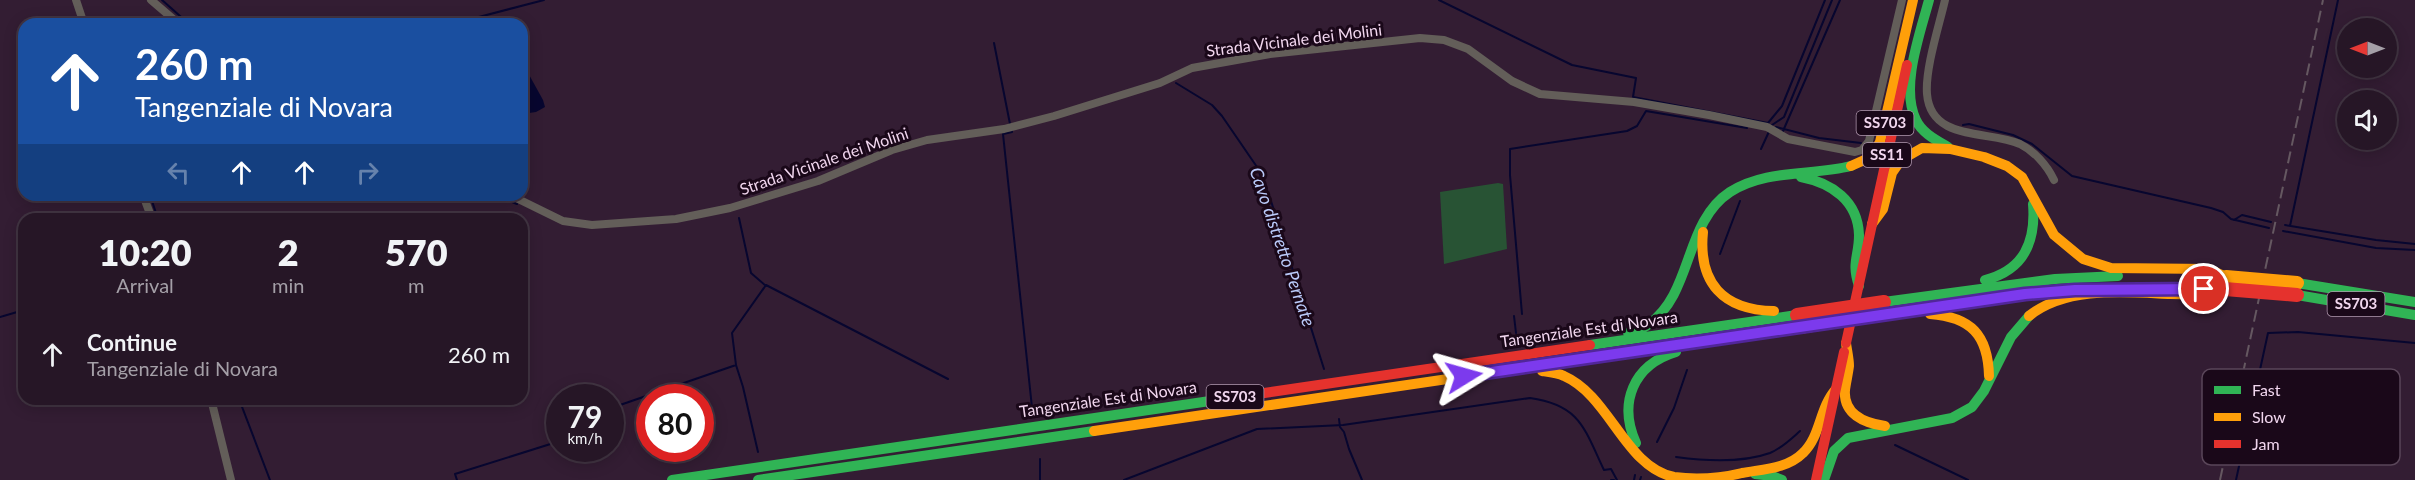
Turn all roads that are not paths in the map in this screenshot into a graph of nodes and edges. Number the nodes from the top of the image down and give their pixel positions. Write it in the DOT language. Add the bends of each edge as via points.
graph roads {
  1 [pos="76,0"];
  2 [pos="151,0"];
  3 [pos="1902,0"];
  4 [pos="1913,0"];
  5 [pos="1922,0"];
  6 [pos="1929,0"];
  7 [pos="1945,0"];
  8 [pos="82,18"];
  9 [pos="172,18"];
  10 [pos="1950,149"];
  11 [pos="1786,176"];
  12 [pos="2054,180"];
  13 [pos="2033,197"];
  14 [pos="523,201"];
  15 [pos="1705,223"];
  16 [pos="1872,224"];
  17 [pos="2226,283"];
  18 [pos="1859,286"];
  19 [pos="2297,289"];
  20 [pos="2415,302"];
  21 [pos="1883,308"];
  22 [pos="2415,315"];
  23 [pos="1798,321"];
  24 [pos="1776,330"];
  25 [pos="1846,343"];
  26 [pos="1436,368"];
  27 [pos="1988,387"];
  28 [pos="1836,389"];
  29 [pos="1349,394"];
  30 [pos="212,405"];
  31 [pos="1903,427"];
  32 [pos="1647,461"];
  33 [pos="1737,475"];
  34 [pos="231,480"];
  35 [pos="672,480"];
  36 [pos="758,480"];
  37 [pos="1782,480"];
  38 [pos="1816,480"];
  39 [pos="1824,480"];
  1 -- 8 [label="street"];
  2 -- 9 [label="street"];
  3 -- 14 [label="street, Strada Vicinale dei Molini" via="1869,141 1855,152 1781,135 1767,127 1634,102 1540,94 1512,81 1468,49 1444,40 1420,38 1270,54 1192,68 1160,83 1011,127 927,140 818,181 730,208 676,219 592,225 563,220"];
  4 -- 11 [label="main road, SS703" via="1882,137 1873,155 1853,166"];
  5 -- 16 [label="main road, SS11"];
  6 -- 10 [label="main road, SS703" via="1910,83 1911,104 1915,120 1926,133"];
  7 -- 12 [label="street" via="1927,87 1929,105 1936,117 1949,128 1967,134 2020,144 2038,157"];
  10 -- 13 [label="main road, SS703" via="2007,166 2022,177"];
  10 -- 16 [label="main road, SS703" via="1922,148 1901,160 1892,173 1883,209"];
  11 -- 15 [label="main road, SS703" via="1741,186 1718,202"];
  11 -- 18 [label="main road, SS703" via="1823,182 1847,199 1859,232 1854,269"];
  13 -- 17 [label="main road, SS703" via="2054,235 2083,259 2111,268 2209,269"];
  13 -- 21 [label="main road" via="2034,232 2023,258 2010,272 1996,279 1893,294"];
  15 -- 23 [label="main road, SS703" via="1702,265 1717,293 1748,310"];
  15 -- 26 [label="main road, SS703" via="1668,304 1662,314 1642,329 1486,354"];
  16 -- 18 [label="main road, SS11"];
  17 -- 19 [label="main road, SS703, bridge"];
  17 -- 21 [label="main road, SS703" via="2075,290"];
  17 -- 27 [label="main road, SS703" via="2210,295 2098,295 2051,302 2029,316 2012,335"];
  18 -- 25 [label="main road, SS11"];
  19 -- 20 [label="main road, SS703"];
  19 -- 22 [label="main road, SS703"];
  21 -- 23 [label="main road, bridge"];
  21 -- 27 [label="main road" via="1940,314 1972,327 1984,341 1990,358"];
  23 -- 24 [label="main road, Tangenziale Est di Novara / SS703"];
  23 -- 26 [label="main road, Tangenziale Est di Novara / SS703"];
  24 -- 29 [label="main road, Tangenziale Est di Novara / SS703"];
  24 -- 32 [label="main road, SS703" via="1761,339 1669,353 1648,367 1634,384 1628,410 1632,438"];
  25 -- 28 [label="main road"];
  25 -- 31 [label="main road, SS703" via="1849,367 1845,396 1849,409 1866,424"];
  26 -- 35 [label="main road, Tangenziale Est di Novara / SS703"];
  27 -- 31 [label="main road, SS703" via="1977,404 1961,415"];
  28 -- 33 [label="main road, SS703" via="1825,402 1818,431 1804,452 1785,464"];
  28 -- 38 [label="main road"];
  29 -- 32 [label="main road, SS703" via="1391,393 1538,372 1559,373 1573,379 1588,393"];
  29 -- 36 [label="main road, Tangenziale Est di Novara / SS703"];
  30 -- 34 [label="street"];
  31 -- 39 [label="main road, SS703" via="1841,442 1832,454"];
  32 -- 33 [label="main road, SS703" via="1671,476 1688,480"];
  33 -- 37 [label="main road, SS703" via="1764,474"];
}
